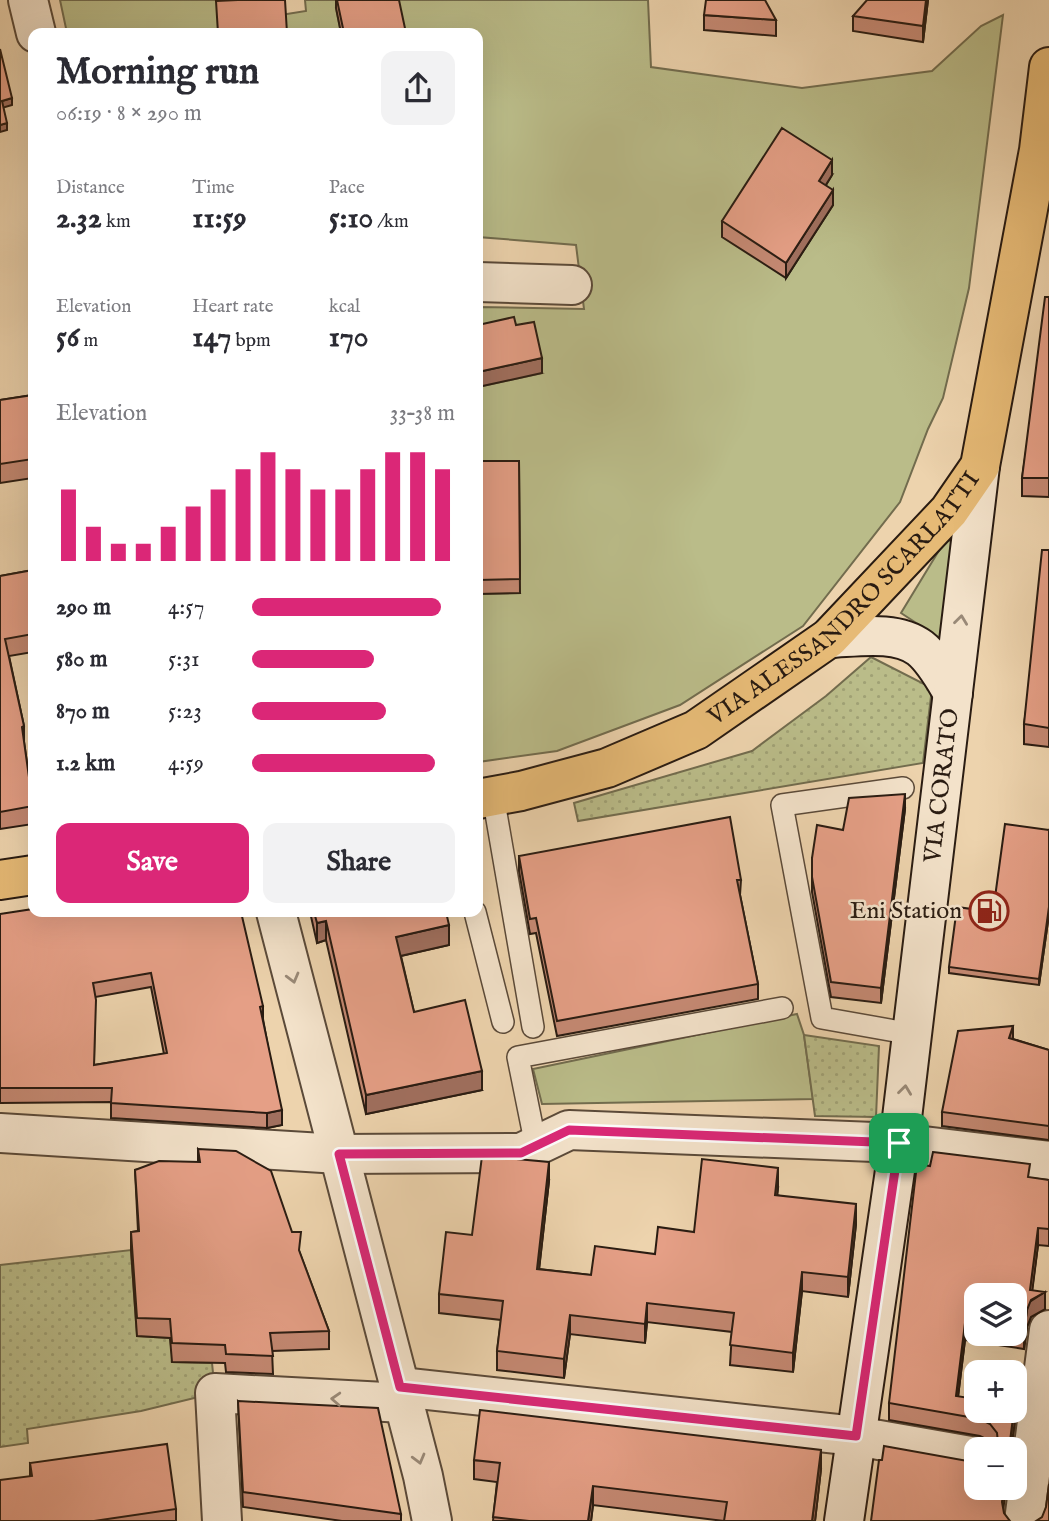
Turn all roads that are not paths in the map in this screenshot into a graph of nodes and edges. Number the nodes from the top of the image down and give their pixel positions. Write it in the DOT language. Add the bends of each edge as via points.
graph roads {
  1 [pos="28,0"];
  2 [pos="35,28"];
  3 [pos="1049,67"];
  4 [pos="1044,148"];
  5 [pos="483,282"];
  6 [pos="572,285"];
  7 [pos="980,466"];
  8 [pos="829,638"];
  9 [pos="953,693"];
  10 [pos="903,788"];
  11 [pos="485,798"];
  12 [pos="28,876"];
  13 [pos="0,880"];
  14 [pos="277,917"];
  15 [pos="476,917"];
  16 [pos="782,1008"];
  17 [pos="503,1022"];
  18 [pos="533,1027"];
  19 [pos="912,1034"];
  20 [pos="0,1132"];
  21 [pos="899,1143"];
  22 [pos="536,1146"];
  23 [pos="339,1154"];
  24 [pos="1049,1161"];
  25 [pos="1049,1330"];
  26 [pos="402,1395"];
  27 [pos="856,1436"];
  28 [pos="964,1455"];
  29 [pos="1031,1466"];
  30 [pos="222,1521"];
  31 [pos="432,1521"];
  32 [pos="844,1521"];
  33 [pos="1024,1521"];
  1 -- 2 [label="street"];
  3 -- 4 [label="main road, VIA ALESSANDRO SCARLATTI"];
  4 -- 7 [label="main road, VIA ALESSANDRO SCARLATTI"];
  5 -- 6 [label="street"];
  7 -- 8 [label="main road, VIA ALESSANDRO SCARLATTI" via="949,512"];
  9 -- 7 [label="street, VIA CORATO, one-way"];
  8 -- 9 [label="street" via="893,637 920,648"];
  8 -- 11 [label="main road, VIA ALESSANDRO SCARLATTI" via="696,730 607,768"];
  9 -- 19 [label="street, VIA CORATO"];
  10 -- 19 [label="lane" via="782,806 822,1018"];
  11 -- 18 [label="lane"];
  12 -- 13 [label="main road"];
  14 -- 23 [label="street, one-way"];
  15 -- 17 [label="lane"];
  16 -- 22 [label="lane" via="518,1056"];
  21 -- 19 [label="street, VIA CORATO, one-way"];
  20 -- 23 [label="street"];
  21 -- 22 [label="street" via="569,1130"];
  21 -- 24 [label="street"];
  21 -- 27 [label="street, VIA CORATO"];
  22 -- 23 [label="street" via="521,1153"];
  23 -- 26 [label="street"];
  25 -- 29 [label="street"];
  26 -- 27 [label="street"];
  26 -- 30 [label="street, one-way" via="215,1394"];
  26 -- 31 [label="street, one-way"];
  27 -- 28 [label="street"];
  27 -- 32 [label="street, VIA CORATO"];
  29 -- 33 [label="street"];
}
